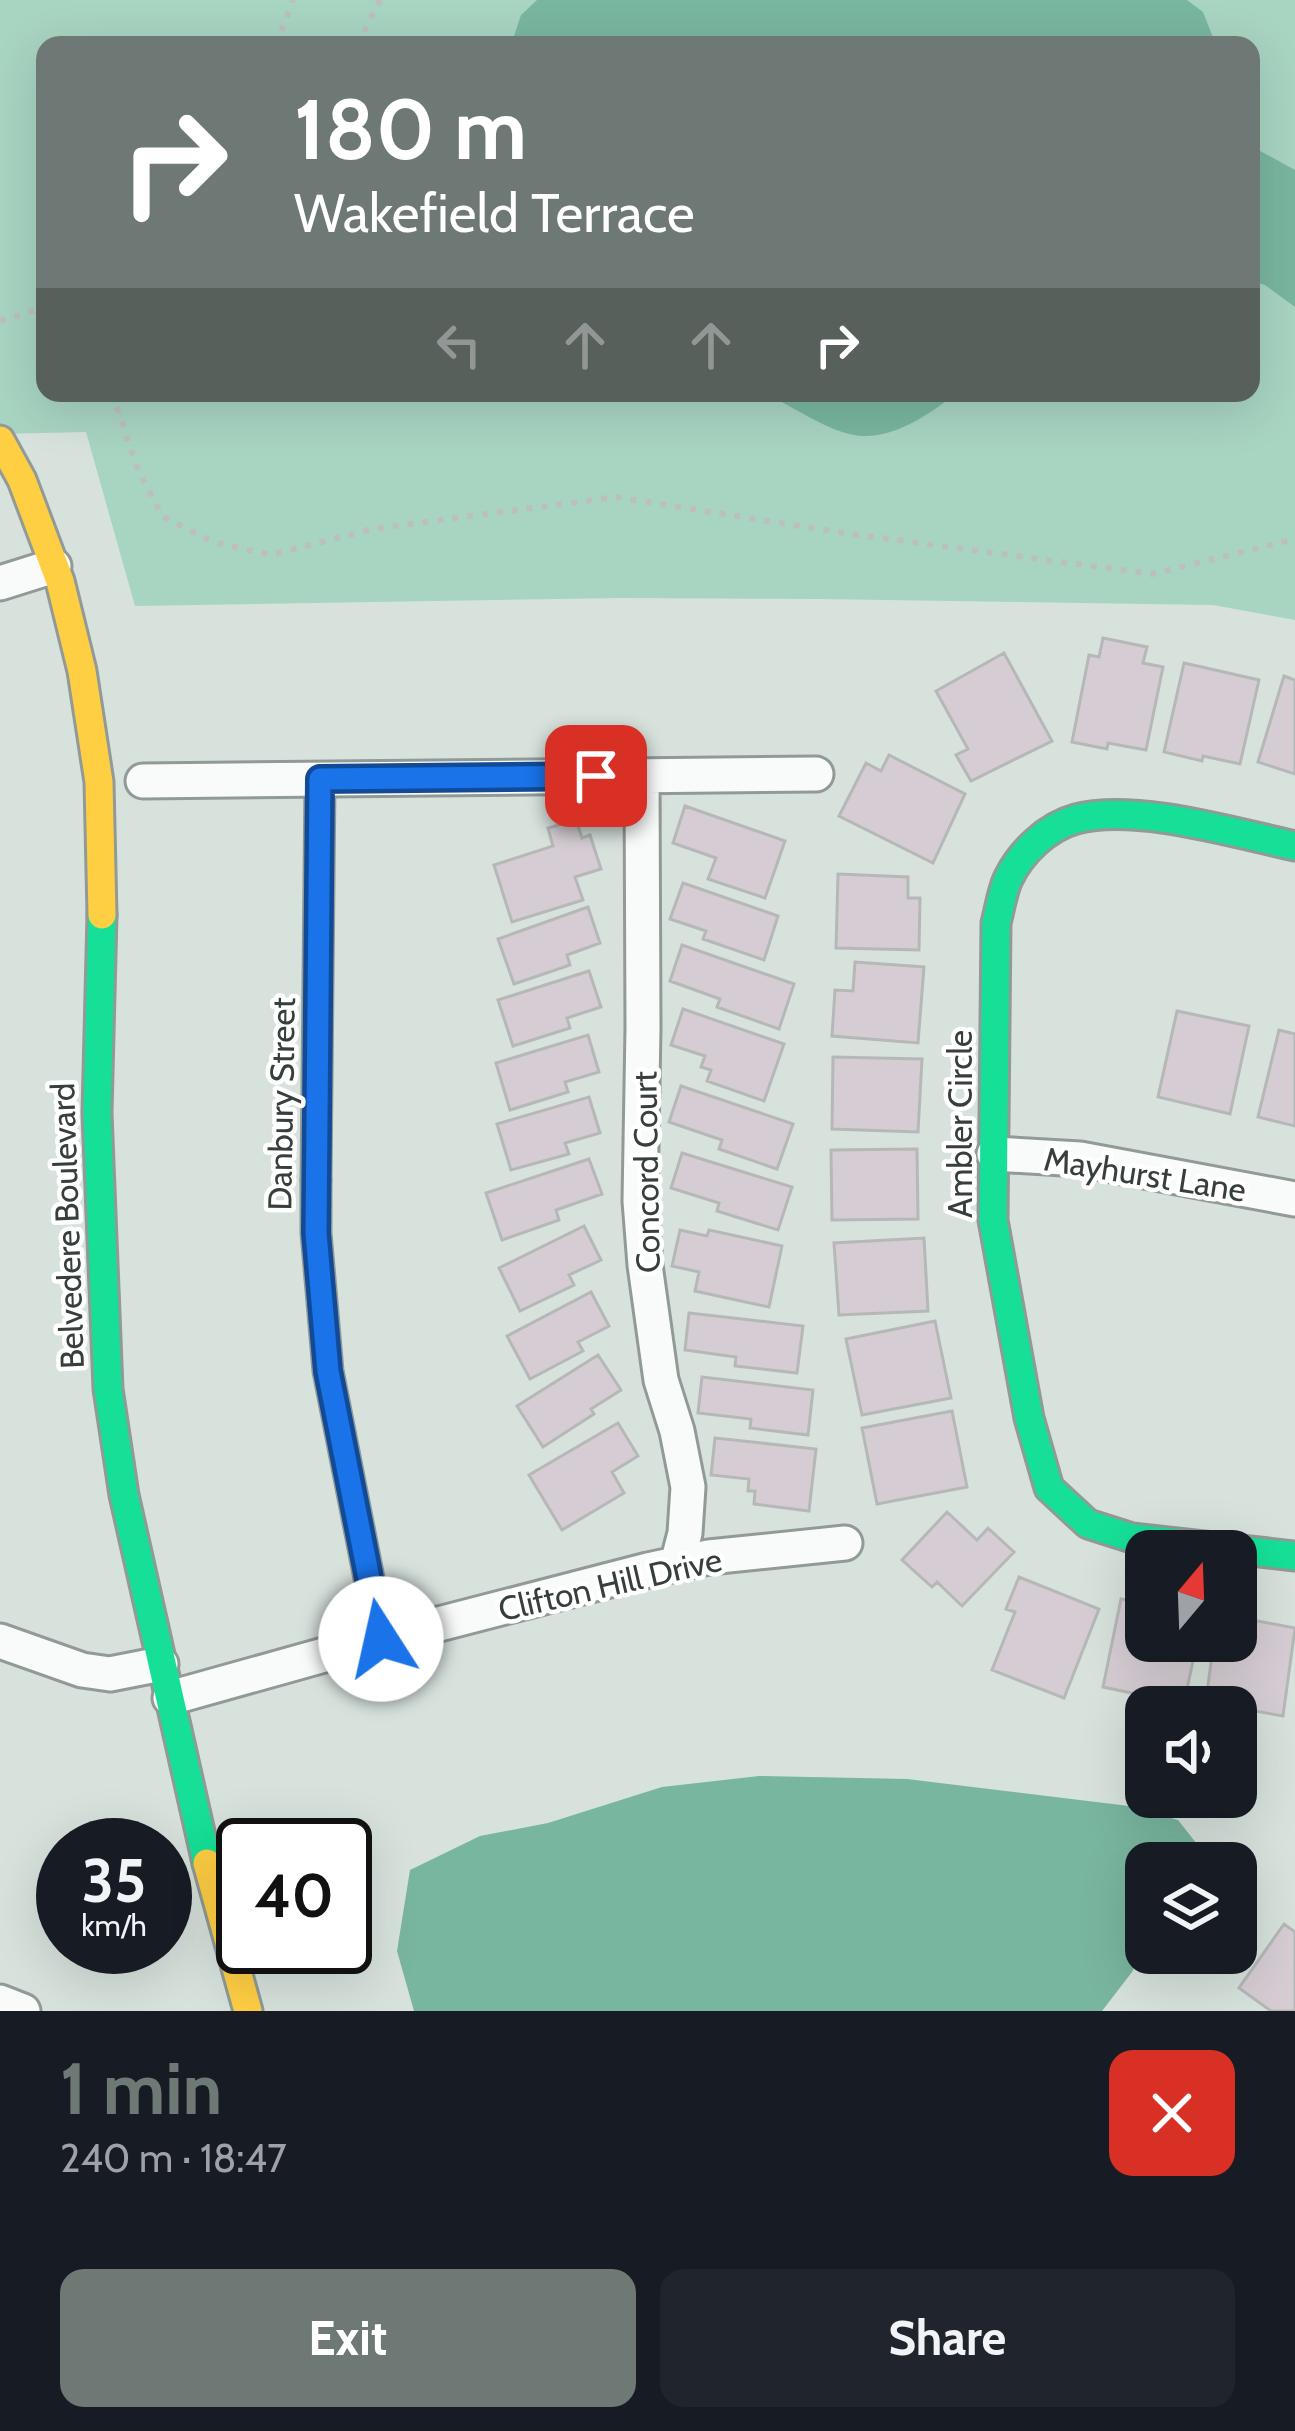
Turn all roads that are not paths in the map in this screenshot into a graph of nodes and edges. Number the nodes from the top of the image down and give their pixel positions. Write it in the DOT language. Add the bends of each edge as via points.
graph roads {
  1 [pos="0,440"];
  2 [pos="54,566"];
  3 [pos="0,583"];
  4 [pos="816,774"];
  5 [pos="643,775"];
  6 [pos="320,779"];
  7 [pos="143,781"];
  8 [pos="1295,846"];
  9 [pos="994,1154"];
  10 [pos="1295,1199"];
  11 [pos="845,1543"];
  12 [pos="1295,1556"];
  13 [pos="677,1564"];
  14 [pos="381,1639"];
  15 [pos="0,1641"];
  16 [pos="161,1664"];
  17 [pos="170,1698"];
  18 [pos="0,2002"];
  19 [pos="22,2011"];
  20 [pos="248,2011"];
  1 -- 2 [label="street, Belvedere Boulevard"];
  2 -- 3 [label="street"];
  2 -- 16 [label="street, Belvedere Boulevard" via="99,782 97,1113 108,1389"];
  4 -- 5 [label="street"];
  5 -- 6 [label="street"];
  5 -- 13 [label="street, Concord Court" via="640,1201 662,1380 688,1487"];
  6 -- 7 [label="street"];
  6 -- 14 [label="street, Danbury Street" via="316,1233 328,1371"];
  8 -- 9 [label="street, Ambler Circle" via="1128,816 1079,818 1037,840 1009,876 996,922"];
  9 -- 10 [label="street, Mayhurst Lane" via="1080,1159"];
  9 -- 12 [label="street, Ambler Circle" via="993,1220 1049,1488 1088,1524 1132,1538"];
  11 -- 13 [label="street, Clifton Hill Drive"];
  13 -- 14 [label="street, Clifton Hill Drive"];
  14 -- 17 [label="street, Clifton Hill Drive"];
  15 -- 16 [label="street" via="82,1670 110,1674"];
  16 -- 17 [label="street, Belvedere Boulevard"];
  17 -- 20 [label="street, Belvedere Boulevard"];
  18 -- 19 [label="street"];
}
